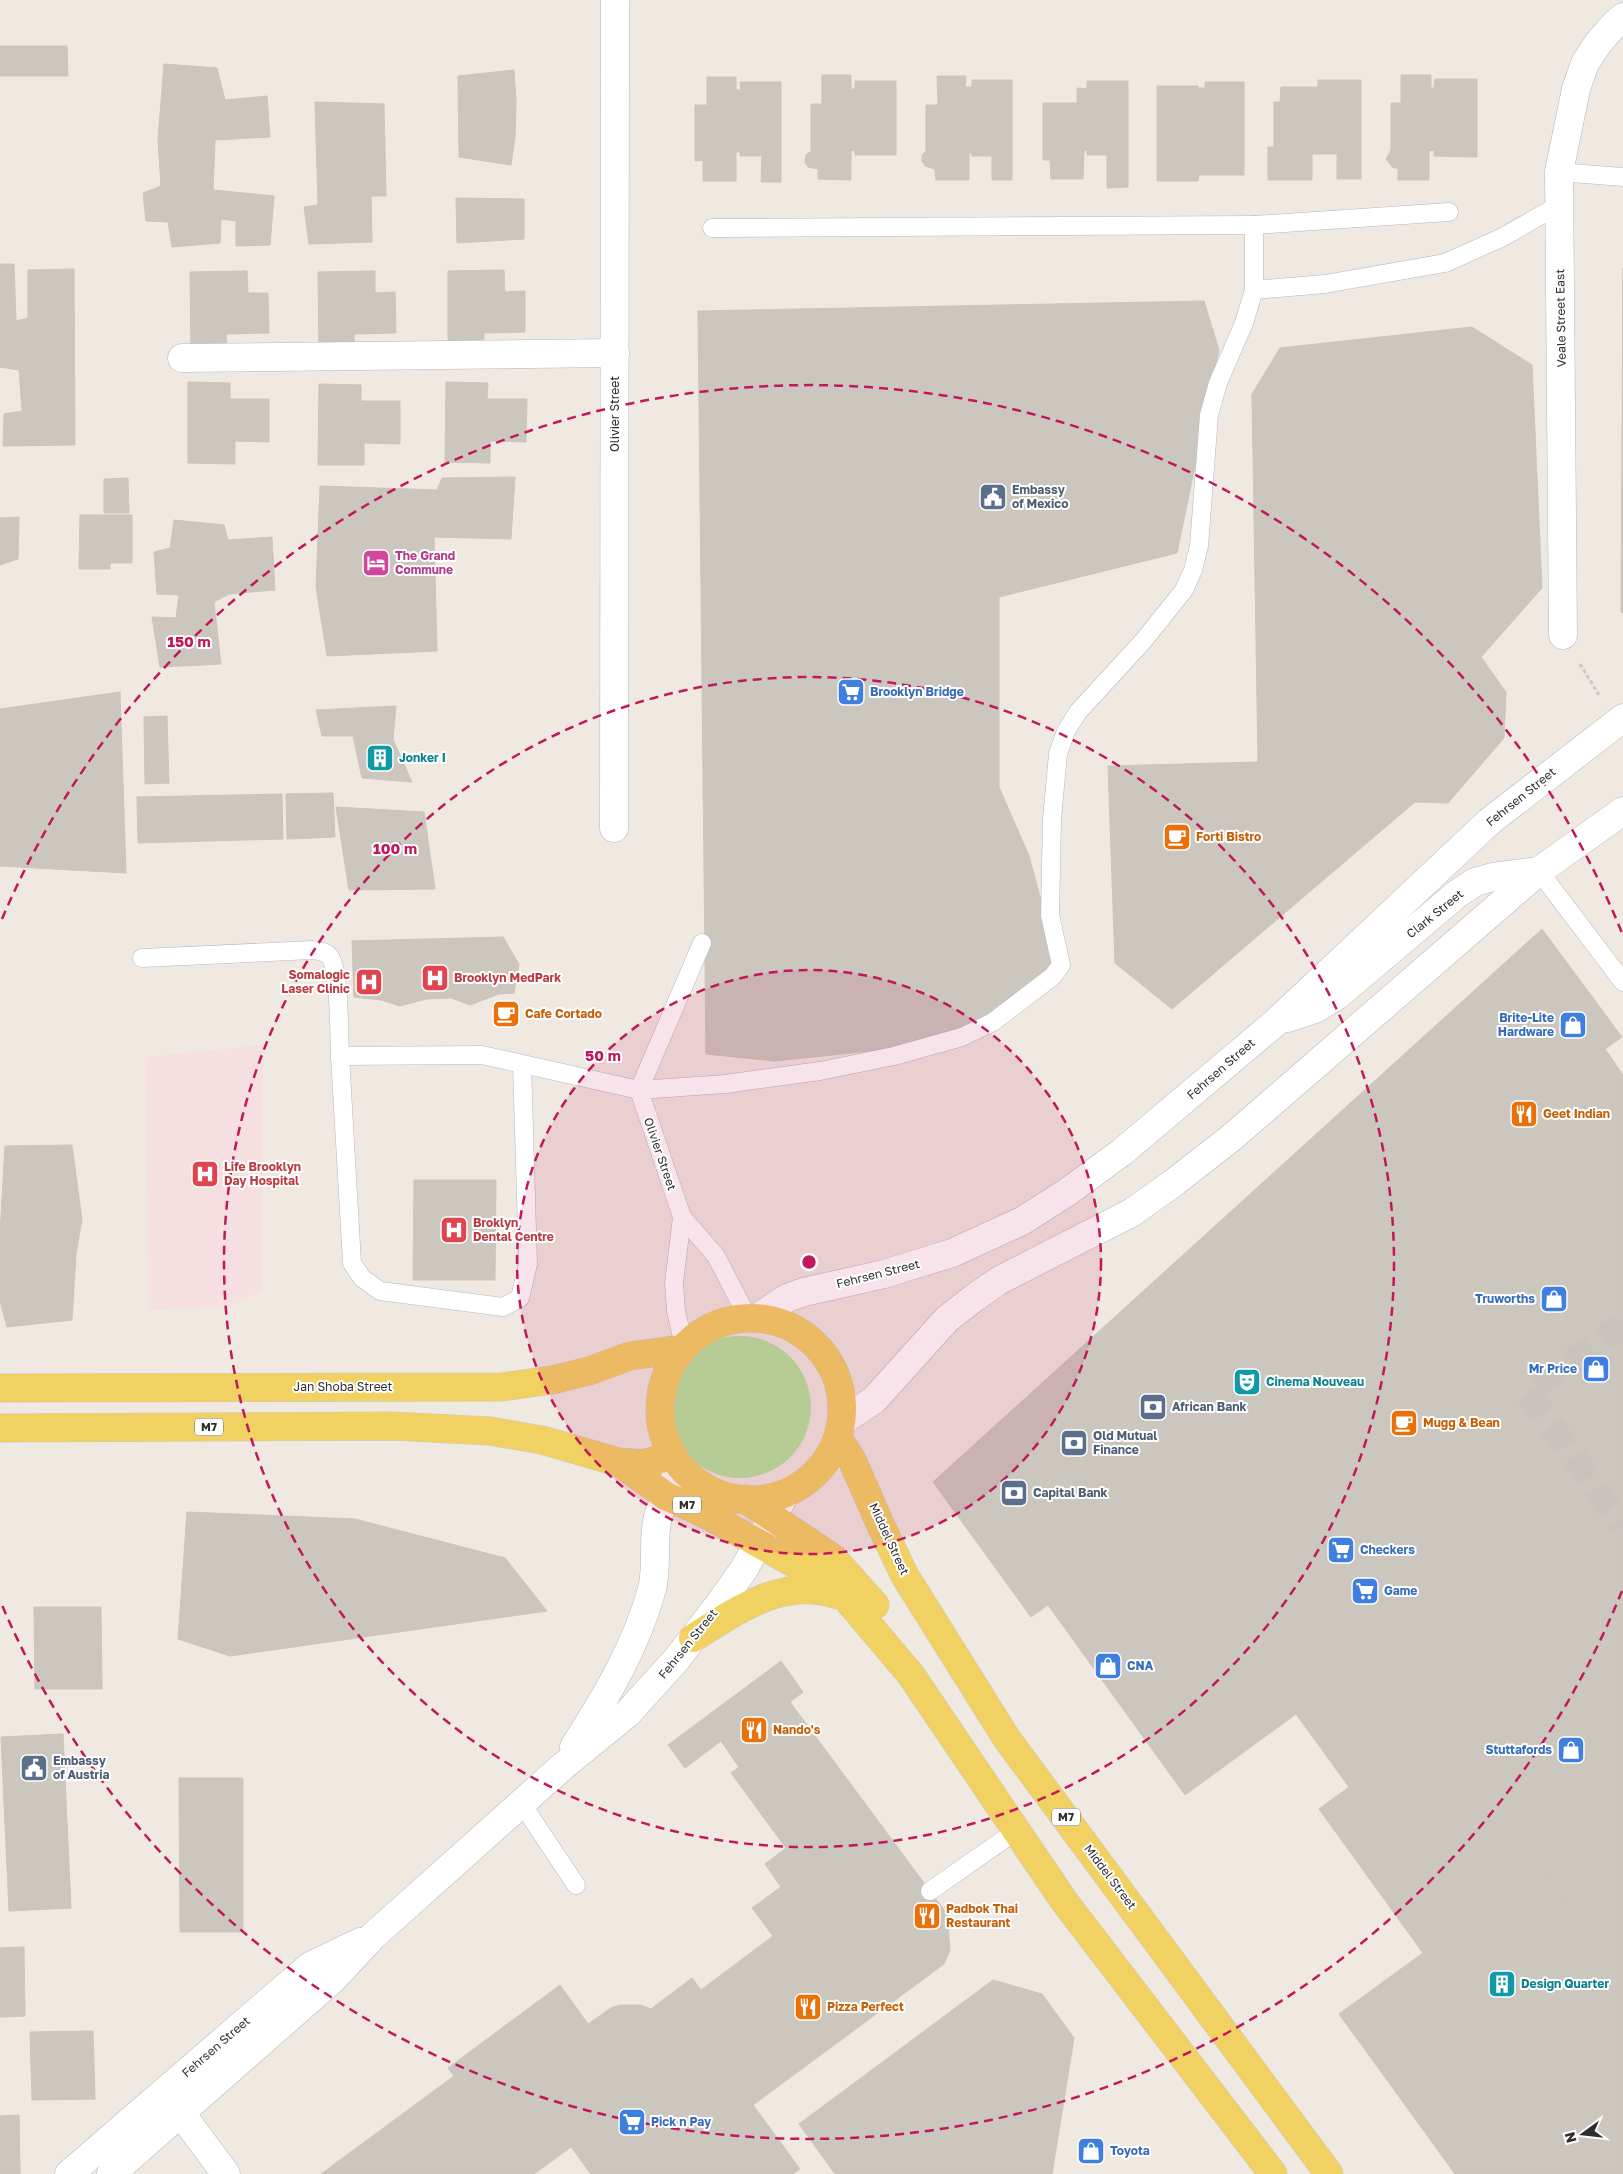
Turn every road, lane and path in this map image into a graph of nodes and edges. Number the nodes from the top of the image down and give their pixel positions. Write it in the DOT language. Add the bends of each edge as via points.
graph roads {
  1 [pos="615,0"];
  2 [pos="1623,17"];
  3 [pos="1559,172"];
  4 [pos="1623,177"];
  5 [pos="1559,205"];
  6 [pos="1449,212"];
  7 [pos="1254,225"];
  8 [pos="712,228"];
  9 [pos="1254,290"];
  10 [pos="615,353"];
  11 [pos="182,358"];
  12 [pos="1563,635"];
  13 [pos="1619,720"];
  14 [pos="1623,810"];
  15 [pos="614,828"];
  16 [pos="1539,871"];
  17 [pos="702,943"];
  18 [pos="142,958"];
  19 [pos="1623,982"];
  20 [pos="1275,1023"];
  21 [pos="340,1056"];
  22 [pos="522,1064"];
  23 [pos="639,1090"];
  24 [pos="682,1217"];
  25 [pos="752,1318"];
  26 [pos="682,1348"];
  27 [pos="0,1388"];
  28 [pos="0,1428"];
  29 [pos="840,1430"];
  30 [pos="618,1462"];
  31 [pos="676,1462"];
  32 [pos="666,1496"];
  33 [pos="778,1506"];
  34 [pos="758,1543"];
  35 [pos="846,1598"];
  36 [pos="693,1638"];
  37 [pos="911,1675"];
  38 [pos="562,1767"];
  39 [pos="522,1804"];
  40 [pos="1016,1831"];
  41 [pos="576,1885"];
  42 [pos="930,1891"];
  43 [pos="173,2102"];
  44 [pos="69,2174"];
  45 [pos="111,2174"];
  46 [pos="226,2174"];
  47 [pos="1273,2174"];
  48 [pos="1329,2174"];
  1 -- 10 [label="street, Olivier Street"];
  2 -- 3 [label="street, Veale Street East" via="1584,63"];
  3 -- 4 [label="lane"];
  3 -- 5 [label="street, Veale Street East"];
  5 -- 9 [label="lane" via="1501,238 1446,263 1325,284"];
  5 -- 12 [label="street, Veale Street East"];
  6 -- 7 [label="lane"];
  7 -- 8 [label="lane"];
  7 -- 9 [label="lane"];
  9 -- 23 [label="lane" via="1209,415 1199,546 1193,570 1184,590 1144,640 1078,712 1066,730 1058,754 1052,819 1050,915 1061,965 1058,971 993,1022 962,1037 894,1056 820,1071 690,1088"];
  10 -- 11 [label="street"];
  10 -- 15 [label="street, Olivier Street"];
  12 -- 13 [label="path"];
  13 -- 20 [label="street, Fehrsen Street" via="1490,821"];
  14 -- 16 [label="street"];
  16 -- 19 [label="lane"];
  16 -- 20 [label="street, Clark Street" via="1475,882 1338,995 1315,1009"];
  16 -- 29 [label="street" via="1231,1138 1172,1184 1131,1212 998,1281 947,1319 874,1400"];
  17 -- 23 [label="lane"];
  18 -- 21 [label="lane" via="324,952 331,958 335,972"];
  20 -- 25 [label="street, Fehrsen Street" via="1122,1152 1022,1221 920,1264 787,1298"];
  21 -- 22 [label="lane" via="482,1056"];
  21 -- 22 [label="lane" via="352,1263 362,1278 380,1292 502,1307 520,1298 528,1264"];
  22 -- 23 [label="lane"];
  23 -- 24 [label="lane, Olivier Street"];
  24 -- 25 [label="lane, Olivier Street" via="716,1256"];
  24 -- 26 [label="lane, Olivier Street" via="674,1282"];
  25 -- 26 [label="main road, M7" via="717,1323"];
  25 -- 29 [label="main road, M7" via="781,1323 804,1334 822,1351 835,1372 842,1396"];
  26 -- 27 [label="main road, Jan Shoba Street / M7" via="630,1356 590,1371 552,1380 501,1387"];
  26 -- 31 [label="main road, M7" via="670,1365 659,1401 664,1439"];
  28 -- 30 [label="main road, M7" via="442,1428 542,1440"];
  29 -- 33 [label="main road, M7" via="826,1462 807,1483"];
  29 -- 48 [label="main road, Middel Street / M7" via="905,1576 1007,1739"];
  30 -- 31 [label="main road, M7"];
  30 -- 32 [label="main road, M7"];
  31 -- 32 [label="street, Fehrsen Street"];
  31 -- 33 [label="main road, M7" via="694,1482 709,1492 727,1499 756,1500"];
  32 -- 34 [label="main road, M7"];
  32 -- 38 [label="street, Fehrsen Street" via="658,1518 652,1587 644,1614 610,1692"];
  33 -- 34 [label="street, Fehrsen Street"];
  33 -- 37 [label="main road, M7" via="834,1558 872,1601 899,1641"];
  34 -- 35 [label="main road, M7"];
  34 -- 36 [label="street, Fehrsen Street" via="739,1576"];
  35 -- 36 [label="main road" via="823,1590 778,1592 758,1599"];
  35 -- 37 [label="main road, M7"];
  36 -- 38 [label="street, Fehrsen Street" via="627,1714"];
  37 -- 40 [label="main road, M7"];
  38 -- 39 [label="street, Fehrsen Street"];
  39 -- 41 [label="lane"];
  39 -- 43 [label="street, Fehrsen Street" via="373,1936 333,1979"];
  40 -- 42 [label="lane"];
  40 -- 47 [label="main road, M7" via="1064,1901"];
  43 -- 44 [label="street, Fehrsen Street"];
  43 -- 45 [label="street, Fehrsen Street"];
  43 -- 46 [label="street"];
}
